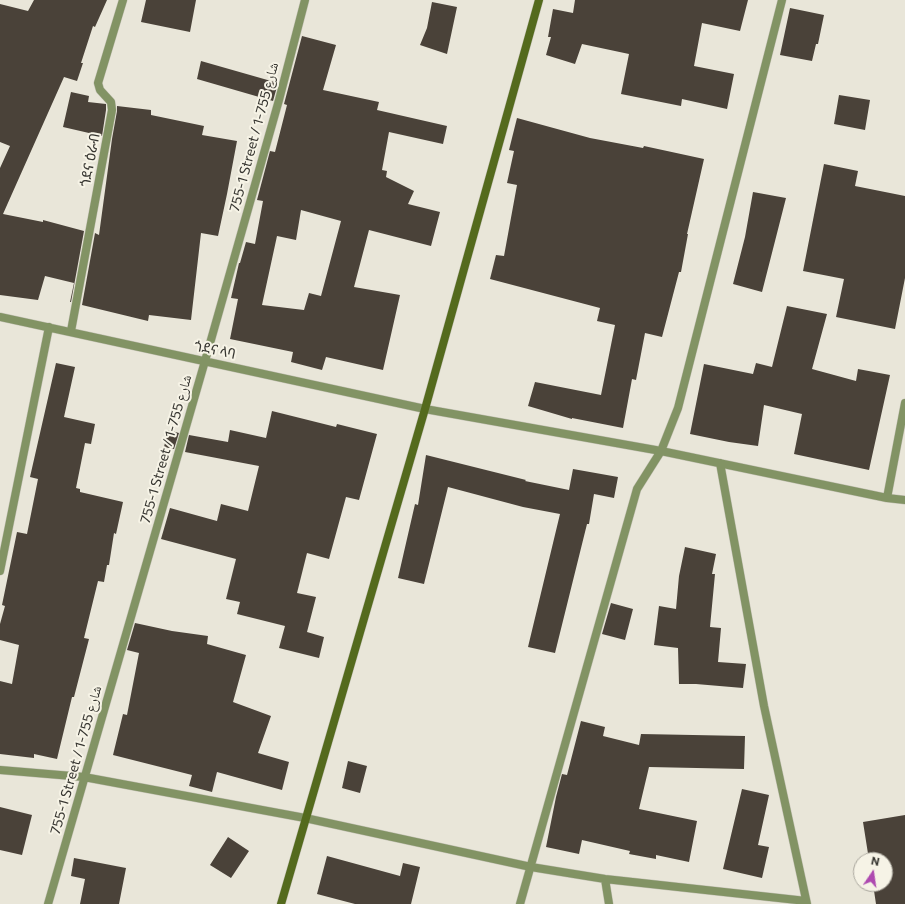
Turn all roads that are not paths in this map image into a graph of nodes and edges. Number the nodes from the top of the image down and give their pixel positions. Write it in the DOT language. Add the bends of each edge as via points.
graph roads {
  1 [pos="123,0"];
  2 [pos="305,0"];
  3 [pos="539,0"];
  4 [pos="782,0"];
  5 [pos="0,316"];
  6 [pos="49,327"];
  7 [pos="70,331"];
  8 [pos="206,361"];
  9 [pos="905,403"];
  10 [pos="425,409"];
  11 [pos="661,451"];
  12 [pos="720,463"];
  13 [pos="887,498"];
  14 [pos="905,500"];
  15 [pos="0,571"];
  16 [pos="0,770"];
  17 [pos="84,777"];
  18 [pos="305,818"];
  19 [pos="531,867"];
  20 [pos="604,879"];
  21 [pos="807,902"];
  22 [pos="48,904"];
  23 [pos="281,904"];
  24 [pos="520,904"];
  25 [pos="609,904"];
  1 -- 7 [label="street, ጎደና ዕራብ" via="98,83 112,110"];
  2 -- 8 [label="street, 755-1 Street / شارع 755-1"];
  3 -- 10 [label="street"];
  4 -- 11 [label="street" via="678,408"];
  5 -- 6 [label="street, ጎደና ላባ"];
  6 -- 7 [label="street, ጎደና ላባ"];
  6 -- 15 [label="street"];
  7 -- 8 [label="street, ጎደና ላባ"];
  8 -- 10 [label="street, ጎደና ላባ"];
  8 -- 17 [label="street, 755-1 Street / شارع 755-1"];
  9 -- 13 [label="street"];
  10 -- 11 [label="street, ጎደና ላባ"];
  10 -- 18 [label="street"];
  11 -- 12 [label="street, ጎደና ላባ"];
  11 -- 19 [label="street" via="637,489"];
  12 -- 13 [label="street, ጎደና ላባ"];
  12 -- 21 [label="street" via="764,706"];
  13 -- 14 [label="street, ጎደና ላባ"];
  16 -- 17 [label="street"];
  17 -- 18 [label="street"];
  17 -- 22 [label="street, 755-1 Street / شارع 755-1"];
  18 -- 19 [label="street"];
  18 -- 23 [label="street"];
  19 -- 20 [label="street"];
  19 -- 24 [label="street"];
  20 -- 21 [label="street"];
  20 -- 25 [label="street"];
}
